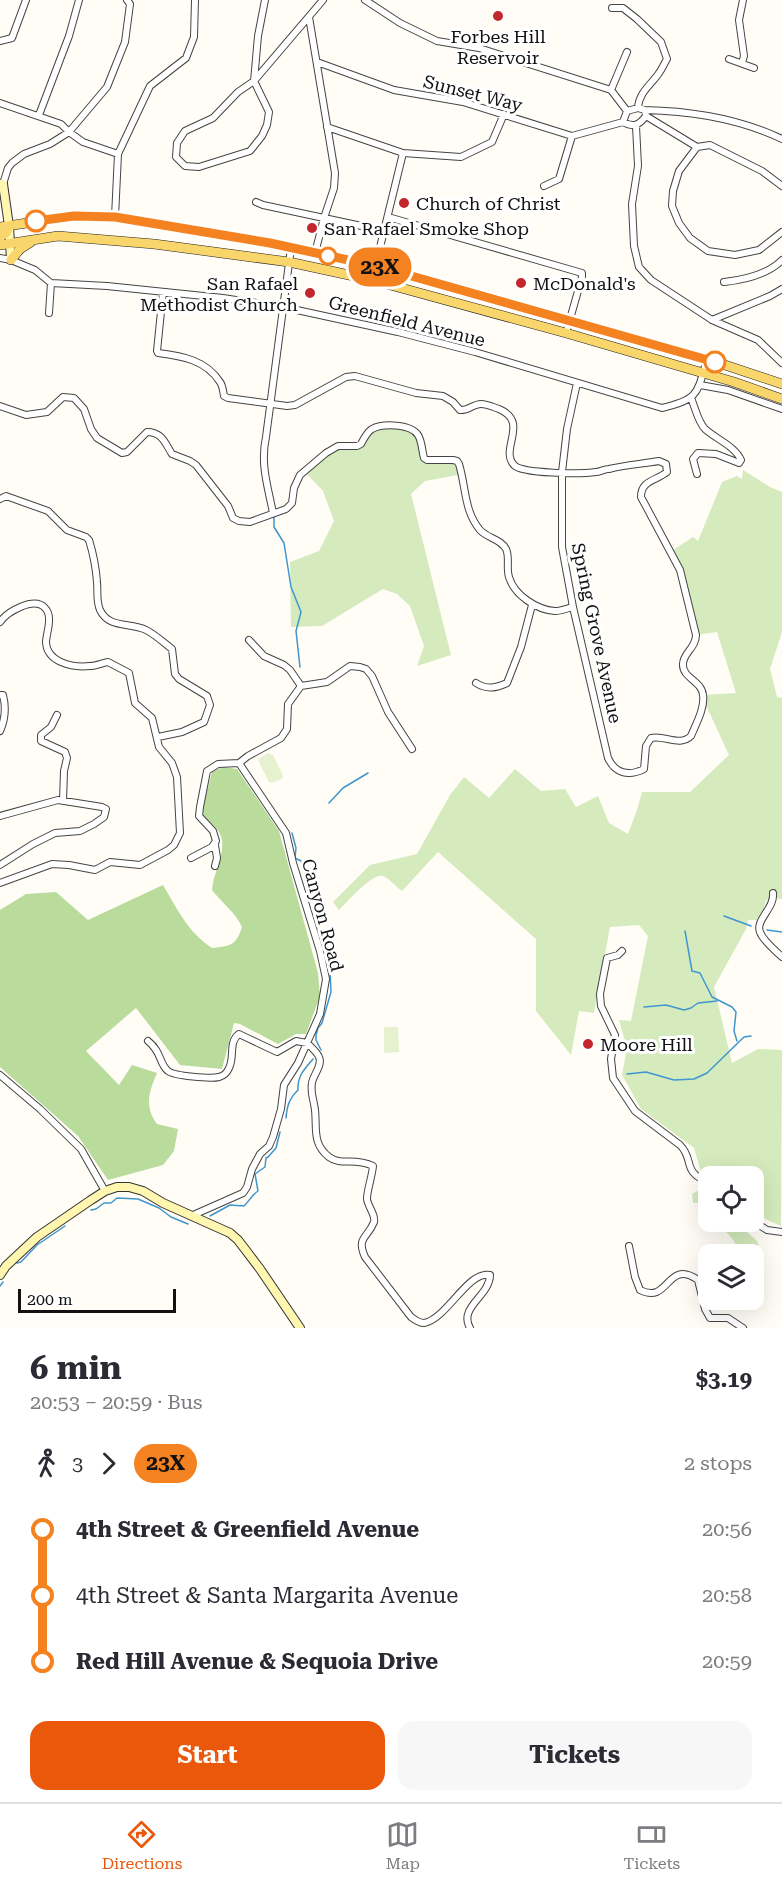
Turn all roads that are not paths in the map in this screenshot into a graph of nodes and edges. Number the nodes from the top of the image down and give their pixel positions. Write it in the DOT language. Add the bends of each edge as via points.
graph roads {
  1 [pos="26,0"];
  2 [pos="79,0"];
  3 [pos="127,0"];
  4 [pos="195,0"];
  5 [pos="265,0"];
  6 [pos="323,0"];
  7 [pos="365,0"];
  8 [pos="743,0"];
  9 [pos="612,8"];
  10 [pos="309,17"];
  11 [pos="0,41"];
  12 [pos="627,52"];
  13 [pos="729,59"];
  14 [pos="317,62"];
  15 [pos="742,63"];
  16 [pos="754,68"];
  17 [pos="254,81"];
  18 [pos="611,90"];
  19 [pos="0,103"];
  20 [pos="627,111"];
  21 [pos="643,111"];
  22 [pos="504,114"];
  23 [pos="39,115"];
  24 [pos="623,122"];
  25 [pos="636,126"];
  26 [pos="327,127"];
  27 [pos="69,132"];
  28 [pos="572,136"];
  29 [pos="782,139"];
  30 [pos="698,147"];
  31 [pos="403,153"];
  32 [pos="118,154"];
  33 [pos="1,183"];
  34 [pos="544,186"];
  35 [pos="782,186"];
  36 [pos="256,202"];
  37 [pos="3,204"];
  38 [pos="115,217"];
  39 [pos="388,217"];
  40 [pos="324,218"];
  41 [pos="4,226"];
  42 [pos="385,231"];
  43 [pos="782,232"];
  44 [pos="0,237"];
  45 [pos="34,240"];
  46 [pos="11,243"];
  47 [pos="0,245"];
  48 [pos="291,248"];
  49 [pos="315,253"];
  50 [pos="0,258"];
  51 [pos="11,260"];
  52 [pos="782,260"];
  53 [pos="289,262"];
  54 [pos="376,266"];
  55 [pos="372,280"];
  56 [pos="724,282"];
  57 [pos="51,283"];
  58 [pos="782,289"];
  59 [pos="163,292"];
  60 [pos="283,307"];
  61 [pos="49,313"];
  62 [pos="570,320"];
  63 [pos="712,320"];
  64 [pos="566,333"];
  65 [pos="706,359"];
  66 [pos="782,363"];
  67 [pos="703,373"];
  68 [pos="577,383"];
  69 [pos="782,384"];
  70 [pos="700,385"];
  71 [pos="691,398"];
  72 [pos="782,399"];
  73 [pos="270,404"];
  74 [pos="0,406"];
  75 [pos="782,409"];
  76 [pos="562,472"];
  77 [pos="697,474"];
  78 [pos="0,499"];
  79 [pos="273,513"];
  80 [pos="532,605"];
  81 [pos="573,606"];
  82 [pos="0,622"];
  83 [pos="249,640"];
  84 [pos="476,682"];
  85 [pos="302,686"];
  86 [pos="0,695"];
  87 [pos="57,715"];
  88 [pos="0,731"];
  89 [pos="158,736"];
  90 [pos="412,749"];
  91 [pos="239,763"];
  92 [pos="63,801"];
  93 [pos="0,816"];
  94 [pos="215,844"];
  95 [pos="191,858"];
  96 [pos="0,865"];
  97 [pos="215,866"];
  98 [pos="0,883"];
  99 [pos="773,893"];
  100 [pos="622,951"];
  101 [pos="782,957"];
  102 [pos="148,1041"];
  103 [pos="308,1043"];
  104 [pos="0,1075"];
  105 [pos="698,1177"];
  106 [pos="105,1191"];
  107 [pos="191,1216"];
  108 [pos="764,1228"];
  109 [pos="782,1232"];
  110 [pos="629,1246"];
  111 [pos="0,1275"];
  112 [pos="300,1328"];
  113 [pos="470,1328"];
  114 [pos="743,1328"];
  1 -- 11 [label="street" via="12,38"];
  2 -- 23 [label="street"];
  3 -- 27 [label="street" via="130,4 125,42 106,87"];
  4 -- 32 [label="street" via="194,37 186,58 150,86"];
  5 -- 17 [label="street"];
  6 -- 10 [label="street"];
  7 -- 18 [label="street" via="437,41 479,48"];
  8 -- 15 [label="street" via="739,20"];
  9 -- 21 [label="street" via="623,8 637,19 661,42 667,59 638,101"];
  10 -- 14 [label="street"];
  10 -- 17 [label="street"];
  12 -- 18 [label="street"];
  13 -- 15 [label="street"];
  14 -- 22 [label="street, Sunset Way" via="394,90"];
  14 -- 26 [label="street"];
  15 -- 16 [label="street"];
  17 -- 17 [label="street" via="268,112 262,136 250,151 199,167 185,166 176,157 177,143 185,131 213,118"];
  18 -- 20 [label="street"];
  19 -- 23 [label="street"];
  20 -- 21 [label="street"];
  20 -- 24 [label="street"];
  21 -- 25 [label="street"];
  21 -- 29 [label="street" via="668,110 724,119"];
  21 -- 30 [label="street"];
  22 -- 28 [label="street, Sunset Way"];
  22 -- 31 [label="street" via="492,142 461,157"];
  23 -- 27 [label="street" via="61,124"];
  24 -- 25 [label="street"];
  24 -- 28 [label="street"];
  25 -- 63 [label="street" via="638,166 632,204 639,267 651,280"];
  26 -- 31 [label="street"];
  26 -- 40 [label="street" via="335,173"];
  27 -- 32 [label="street" via="96,148"];
  27 -- 33 [label="street" via="12,163"];
  28 -- 34 [label="street" via="559,179"];
  30 -- 35 [label="street" via="710,145 762,171"];
  30 -- 43 [label="street" via="679,171 673,191 672,206 690,238 708,251 735,255 759,250"];
  31 -- 39 [label="street"];
  32 -- 38 [label="street"];
  33 -- 37 [label="street"];
  36 -- 40 [label="street"];
  37 -- 41 [label="street"];
  38 -- 41 [label="main road" via="74,216"];
  38 -- 48 [label="main road"];
  39 -- 42 [label="street"];
  39 -- 62 [label="street" via="578,270 582,277"];
  40 -- 42 [label="street"];
  40 -- 49 [label="street"];
  41 -- 44 [label="main road" via="6,233"];
  41 -- 46 [label="street"];
  42 -- 54 [label="street"];
  45 -- 46 [label="main road"];
  45 -- 51 [label="main road"];
  45 -- 53 [label="main road" via="58,236 111,240"];
  46 -- 47 [label="main road"];
  46 -- 51 [label="street"];
  48 -- 49 [label="main road"];
  48 -- 53 [label="street"];
  49 -- 54 [label="main road"];
  50 -- 51 [label="street"];
  51 -- 57 [label="street" via="35,270"];
  52 -- 56 [label="street" via="766,272"];
  53 -- 55 [label="main road"];
  53 -- 60 [label="street"];
  54 -- 55 [label="street"];
  54 -- 62 [label="main road"];
  55 -- 64 [label="main road"];
  57 -- 59 [label="street, Greenfield Avenue"];
  57 -- 61 [label="street"];
  58 -- 63 [label="street"];
  59 -- 60 [label="street, Greenfield Avenue"];
  59 -- 73 [label="street" via="158,352 204,365 220,381 228,398"];
  60 -- 68 [label="street, Greenfield Avenue" via="398,332"];
  60 -- 73 [label="street"];
  62 -- 64 [label="street"];
  62 -- 65 [label="main road"];
  63 -- 66 [label="street" via="758,340"];
  64 -- 67 [label="main road"];
  65 -- 67 [label="street"];
  65 -- 69 [label="main road"];
  67 -- 70 [label="street"];
  67 -- 72 [label="main road"];
  68 -- 71 [label="street, Greenfield Avenue" via="662,408"];
  68 -- 76 [label="street, Spring Grove Avenue"];
  70 -- 71 [label="street"];
  70 -- 75 [label="street" via="728,390"];
  71 -- 77 [label="street" via="702,427 733,449 741,460 739,463 716,454 698,453 693,459"];
  73 -- 76 [label="street" via="300,403 346,377 355,376 416,393 443,396 464,411 486,405 503,411 511,419 514,465 525,470"];
  73 -- 79 [label="street" via="262,458"];
  74 -- 79 [label="street" via="26,415 47,412 63,397 74,398 97,438 122,453 147,432 162,437 172,454 196,465 239,521 250,522"];
  76 -- 81 [label="street, Spring Grove Avenue" via="562,547"];
  76 -- 81 [label="street, Spring Grove Avenue" via="597,472 659,461 666,464 667,472 646,483 641,497 680,570 696,634 683,661 684,670 704,695 703,707 685,741 651,738 646,746 644,769 637,772 618,771 608,758"];
  78 -- 89 [label="street" via="6,496 48,511 67,530 86,537 92,549 98,602 105,617 115,624 145,629 157,637 172,650 179,679 207,696 210,705 204,722 182,732"];
  79 -- 80 [label="street" via="290,506 300,475 333,448 361,444 368,432 378,427 410,429 419,437 424,458 459,464 465,501 479,529 506,548 509,580"];
  80 -- 81 [label="street" via="555,611"];
  80 -- 84 [label="street" via="507,683 491,688"];
  82 -- 89 [label="street" via="25,605 45,608 49,616 46,642 50,654 69,665 108,662 129,673 135,703 152,718"];
  83 -- 85 [label="street" via="264,656 290,670"];
  85 -- 90 [label="street" via="327,682 350,666 366,669"];
  85 -- 91 [label="street" via="288,704 287,729 281,738"];
  86 -- 88 [label="street" via="5,708"];
  87 -- 92 [label="street" via="51,728 41,735 41,741 65,752"];
  89 -- 98 [label="street" via="159,747 177,777 180,833 174,845 140,864 110,862 95,870 52,864"];
  91 -- 94 [label="street" via="215,765 206,773 200,816 216,836"];
  91 -- 103 [label="street, Canyon Road" via="286,833 320,951 326,979 320,1014"];
  92 -- 93 [label="street"];
  92 -- 96 [label="street" via="102,807 106,809 105,817 80,831 63,831 43,838"];
  94 -- 95 [label="street"];
  94 -- 97 [label="street"];
  99 -- 101 [label="street" via="771,906 758,930"];
  100 -- 105 [label="street" via="607,958 600,994 615,1035 610,1059 613,1078 635,1111 685,1150 690,1170"];
  102 -- 103 [label="street" via="173,1074 213,1078 224,1075 231,1064 233,1042 239,1034 277,1052 296,1041"];
  103 -- 107 [label="street, Canyon Road" via="284,1085 273,1137 252,1168 247,1187"];
  103 -- 113 [label="street" via="320,1061 311,1088 320,1148 336,1161 357,1160 373,1166 367,1197 374,1222 362,1242 365,1257 418,1322 425,1323 451,1305 464,1288 481,1276 490,1275 489,1286 469,1310 466,1318"];
  104 -- 106 [label="street" via="81,1149"];
  106 -- 107 [label="street" via="129,1187 143,1191"];
  106 -- 111 [label="street" via="37,1237"];
  107 -- 112 [label="street" via="238,1240"];
  108 -- 109 [label="street"];
  110 -- 114 [label="street" via="640,1290 660,1292 675,1276 689,1274 698,1280 710,1318 728,1318"];
}
